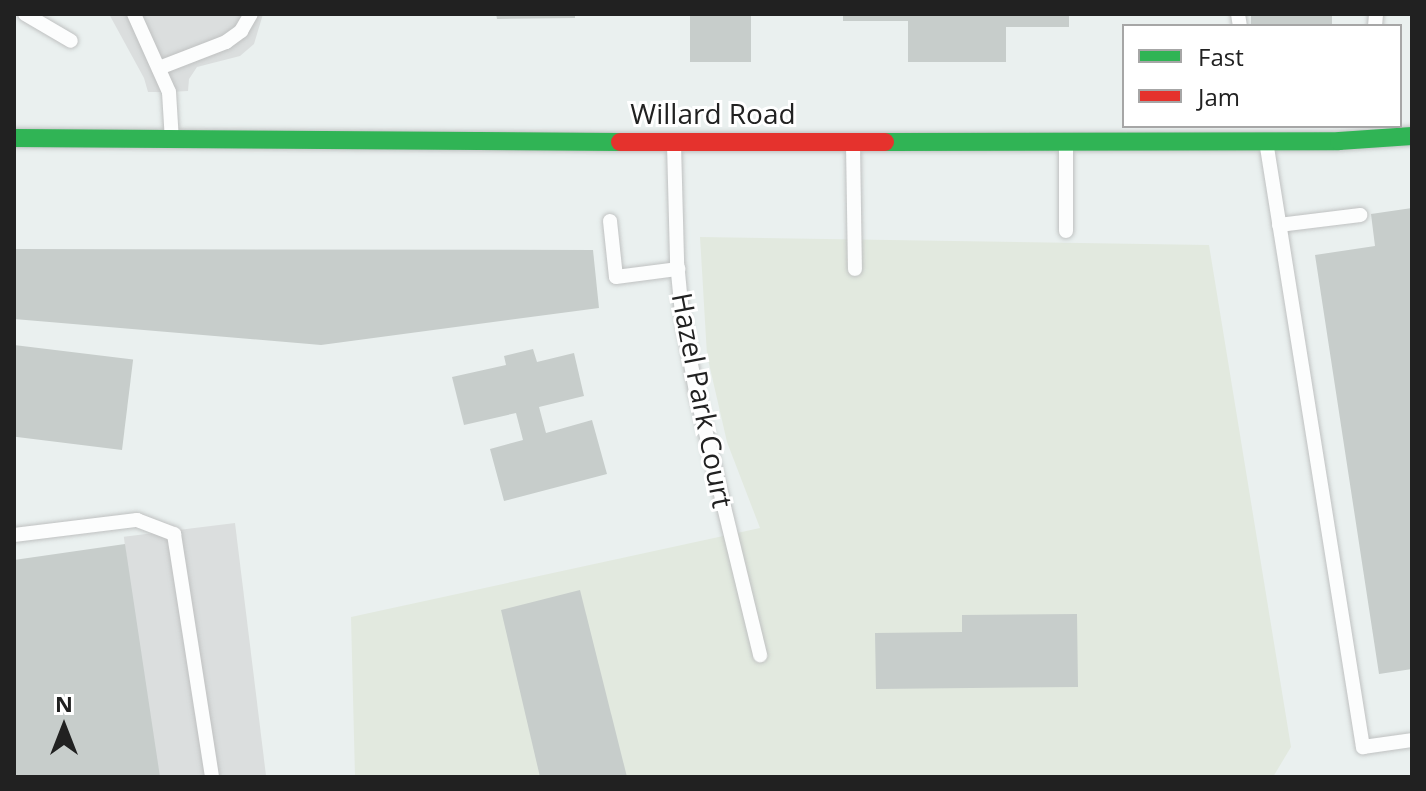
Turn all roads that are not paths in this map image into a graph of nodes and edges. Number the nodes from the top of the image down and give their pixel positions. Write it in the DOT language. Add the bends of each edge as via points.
graph roads {
  1 [pos="25,14"];
  2 [pos="134,14"];
  3 [pos="251,14"];
  4 [pos="71,41"];
  5 [pos="159,68"];
  6 [pos="1367,132"];
  7 [pos="1253,136"];
  8 [pos="1412,136"];
  9 [pos="14,138"];
  10 [pos="172,141"];
  11 [pos="674,141"];
  12 [pos="853,141"];
  13 [pos="1066,142"];
  14 [pos="1360,215"];
  15 [pos="610,221"];
  16 [pos="1279,225"];
  17 [pos="1066,231"];
  18 [pos="678,269"];
  19 [pos="855,269"];
  20 [pos="14,535"];
  21 [pos="760,655"];
  22 [pos="1412,740"];
  23 [pos="212,777"];
  1 -- 4 [label="lane"];
  2 -- 5 [label="lane"];
  3 -- 5 [label="lane" via="226,42"];
  5 -- 10 [label="lane" via="169,92"];
  6 -- 7 [label="street, Willard Road"];
  6 -- 8 [label="street, Willard Road"];
  7 -- 13 [label="street, Willard Road"];
  7 -- 16 [label="lane"];
  9 -- 10 [label="street, Willard Road"];
  10 -- 11 [label="street, Willard Road"];
  11 -- 12 [label="street, Willard Road"];
  11 -- 18 [label="lane, Hazel Park Court"];
  12 -- 13 [label="street, Willard Road"];
  12 -- 19 [label="lane"];
  13 -- 17 [label="lane"];
  14 -- 16 [label="lane"];
  15 -- 18 [label="lane" via="616,277"];
  16 -- 22 [label="lane" via="1363,747"];
  18 -- 21 [label="lane, Hazel Park Court" via="696,392"];
  20 -- 23 [label="lane" via="137,520 174,534"];
}
